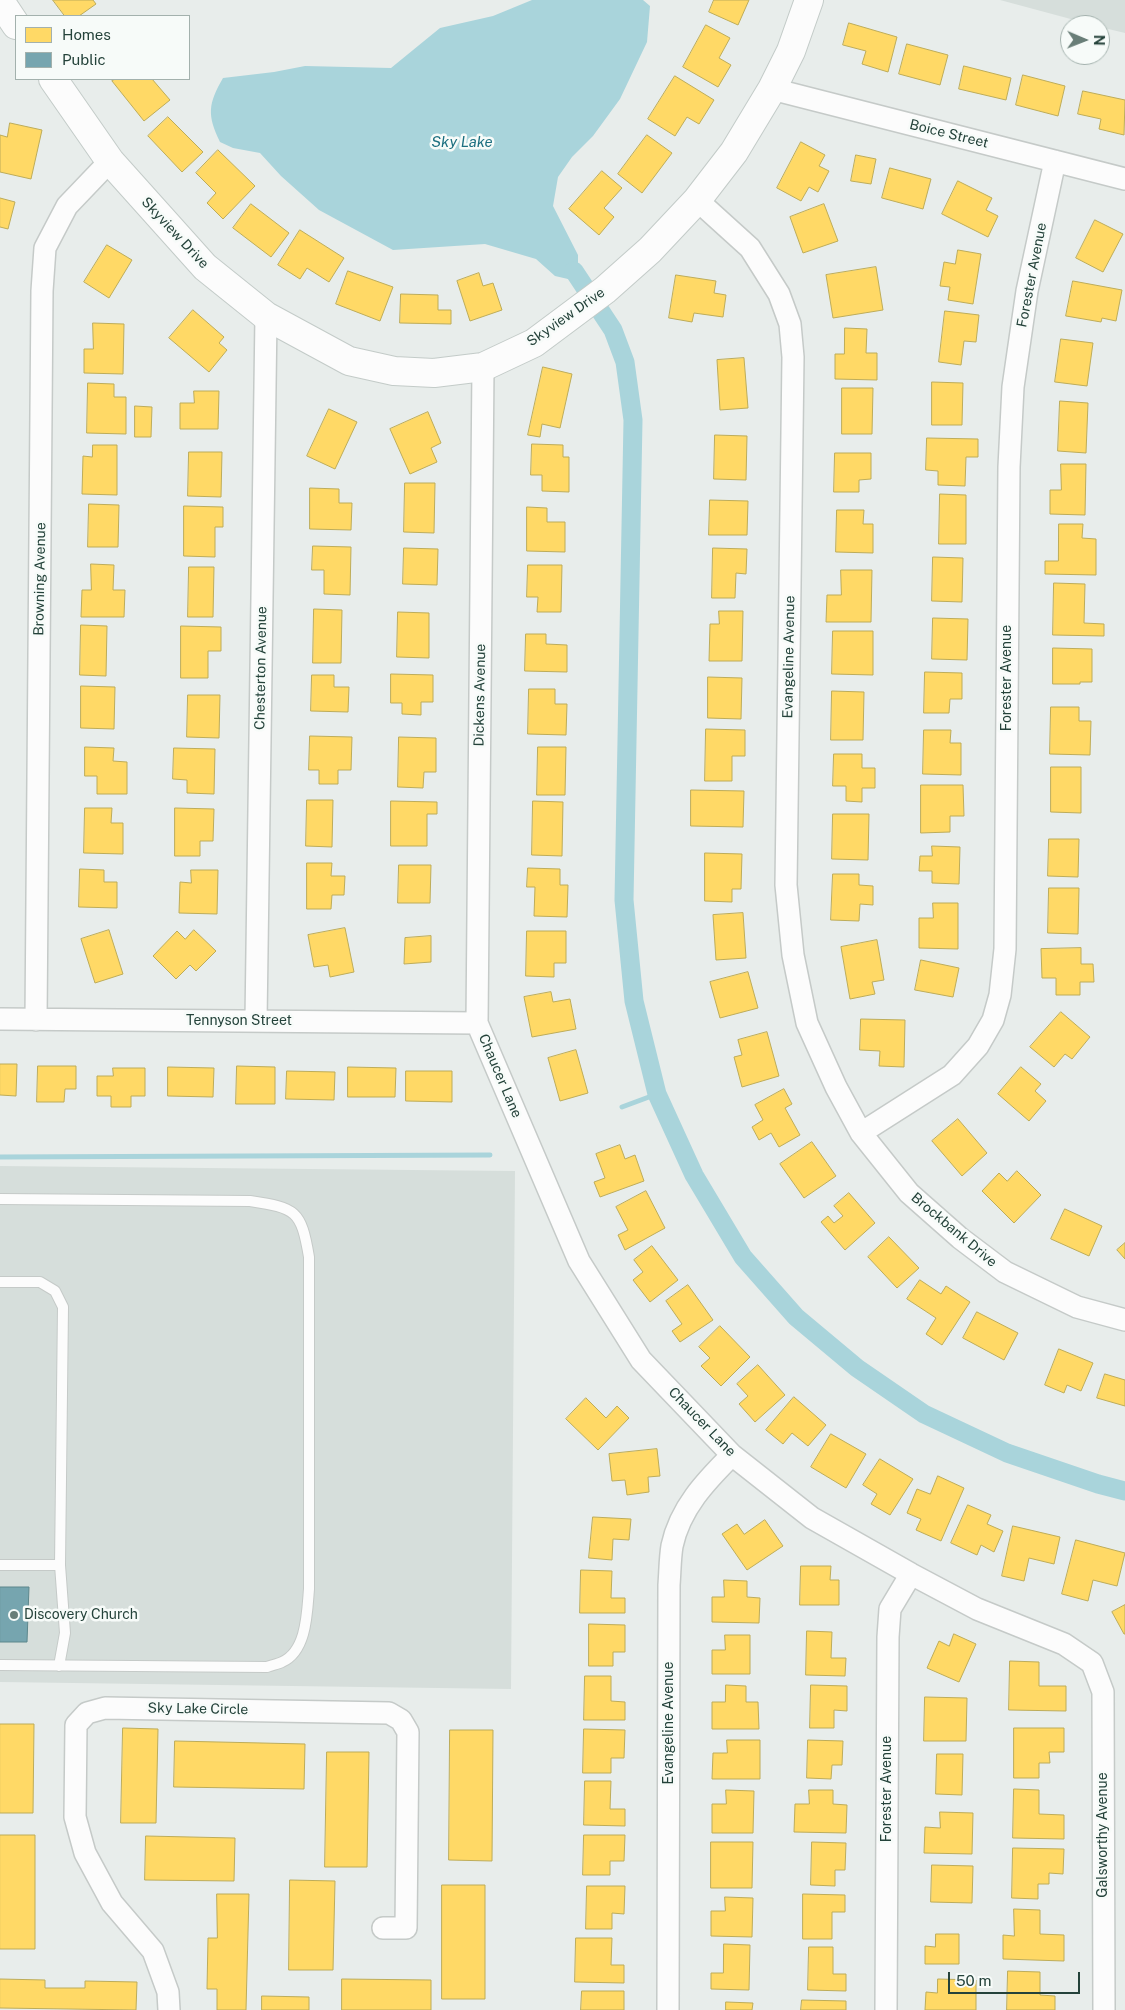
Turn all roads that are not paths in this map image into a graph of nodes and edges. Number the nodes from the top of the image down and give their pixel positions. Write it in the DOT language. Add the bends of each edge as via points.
graph roads {
  1 [pos="809,0"];
  2 [pos="0,1"];
  3 [pos="15,24"];
  4 [pos="54,80"];
  5 [pos="772,89"];
  6 [pos="110,161"];
  7 [pos="1055,161"];
  8 [pos="1125,180"];
  9 [pos="698,200"];
  10 [pos="266,316"];
  11 [pos="483,367"];
  12 [pos="0,1019"];
  13 [pos="36,1020"];
  14 [pos="256,1020"];
  15 [pos="477,1023"];
  16 [pos="861,1133"];
  17 [pos="0,1199"];
  18 [pos="0,1282"];
  19 [pos="1125,1320"];
  20 [pos="732,1455"];
  21 [pos="0,1565"];
  22 [pos="60,1565"];
  23 [pos="911,1574"];
  24 [pos="1092,1662"];
  25 [pos="0,1665"];
  26 [pos="59,1666"];
  27 [pos="383,1928"];
  28 [pos="169,2010"];
  29 [pos="668,2010"];
  30 [pos="886,2010"];
  31 [pos="1104,2010"];
  1 -- 5 [label="street, Skyview Drive" via="791,51"];
  2 -- 3 [label="street"];
  4 -- 6 [label="street, Skyview Drive"];
  5 -- 7 [label="street, Boice Street"];
  5 -- 9 [label="street, Skyview Drive" via="734,152"];
  6 -- 10 [label="street, Skyview Drive" via="205,267"];
  6 -- 13 [label="street, Browning Avenue" via="67,206 46,248 42,291"];
  7 -- 8 [label="street, Boice Street"];
  7 -- 16 [label="street, Forester Avenue" via="1027,291 1014,387 1008,467 1005,949 1000,995 993,1020 978,1046 952,1074"];
  9 -- 11 [label="street, Skyview Drive" via="650,250 576,313 534,343"];
  9 -- 16 [label="street, Evangeline Avenue" via="750,248 779,294 790,324 793,357 788,902 793,955 807,1024"];
  10 -- 11 [label="street, Skyview Drive" via="349,361 394,371 434,372"];
  10 -- 14 [label="street, Chesterton Avenue"];
  11 -- 15 [label="street, Dickens Avenue"];
  12 -- 13 [label="street, Tennyson Street"];
  13 -- 14 [label="street, Tennyson Street"];
  14 -- 15 [label="street, Tennyson Street"];
  15 -- 20 [label="street, Chaucer Lane" via="579,1261 641,1360"];
  16 -- 19 [label="street, Brockbank Drive" via="909,1192 960,1238 1005,1272 1077,1307"];
  17 -- 26 [label="lane" via="250,1201 275,1205 289,1209 299,1220 309,1256 309,1589 305,1626 296,1649 284,1661 267,1666"];
  18 -- 22 [label="lane" via="40,1282 55,1291 63,1307"];
  20 -- 23 [label="street, Chaucer Lane" via="812,1518"];
  20 -- 29 [label="street, Evangeline Avenue" via="701,1487 687,1507 672,1545 669,1585"];
  21 -- 22 [label="lane"];
  22 -- 26 [label="lane" via="65,1633"];
  23 -- 24 [label="street, Chaucer Lane" via="977,1609 1064,1644"];
  23 -- 30 [label="street, Forester Avenue" via="890,1609 888,1637"];
  24 -- 31 [label="street, Galsworthy Avenue" via="1103,1692"];
  25 -- 26 [label="lane"];
  27 -- 28 [label="street, Sky Lake Circle" via="406,1928 408,1732 401,1720 389,1712 105,1708 87,1713 76,1726 75,1817 82,1844 112,1903 153,1951 168,1992"];
}
